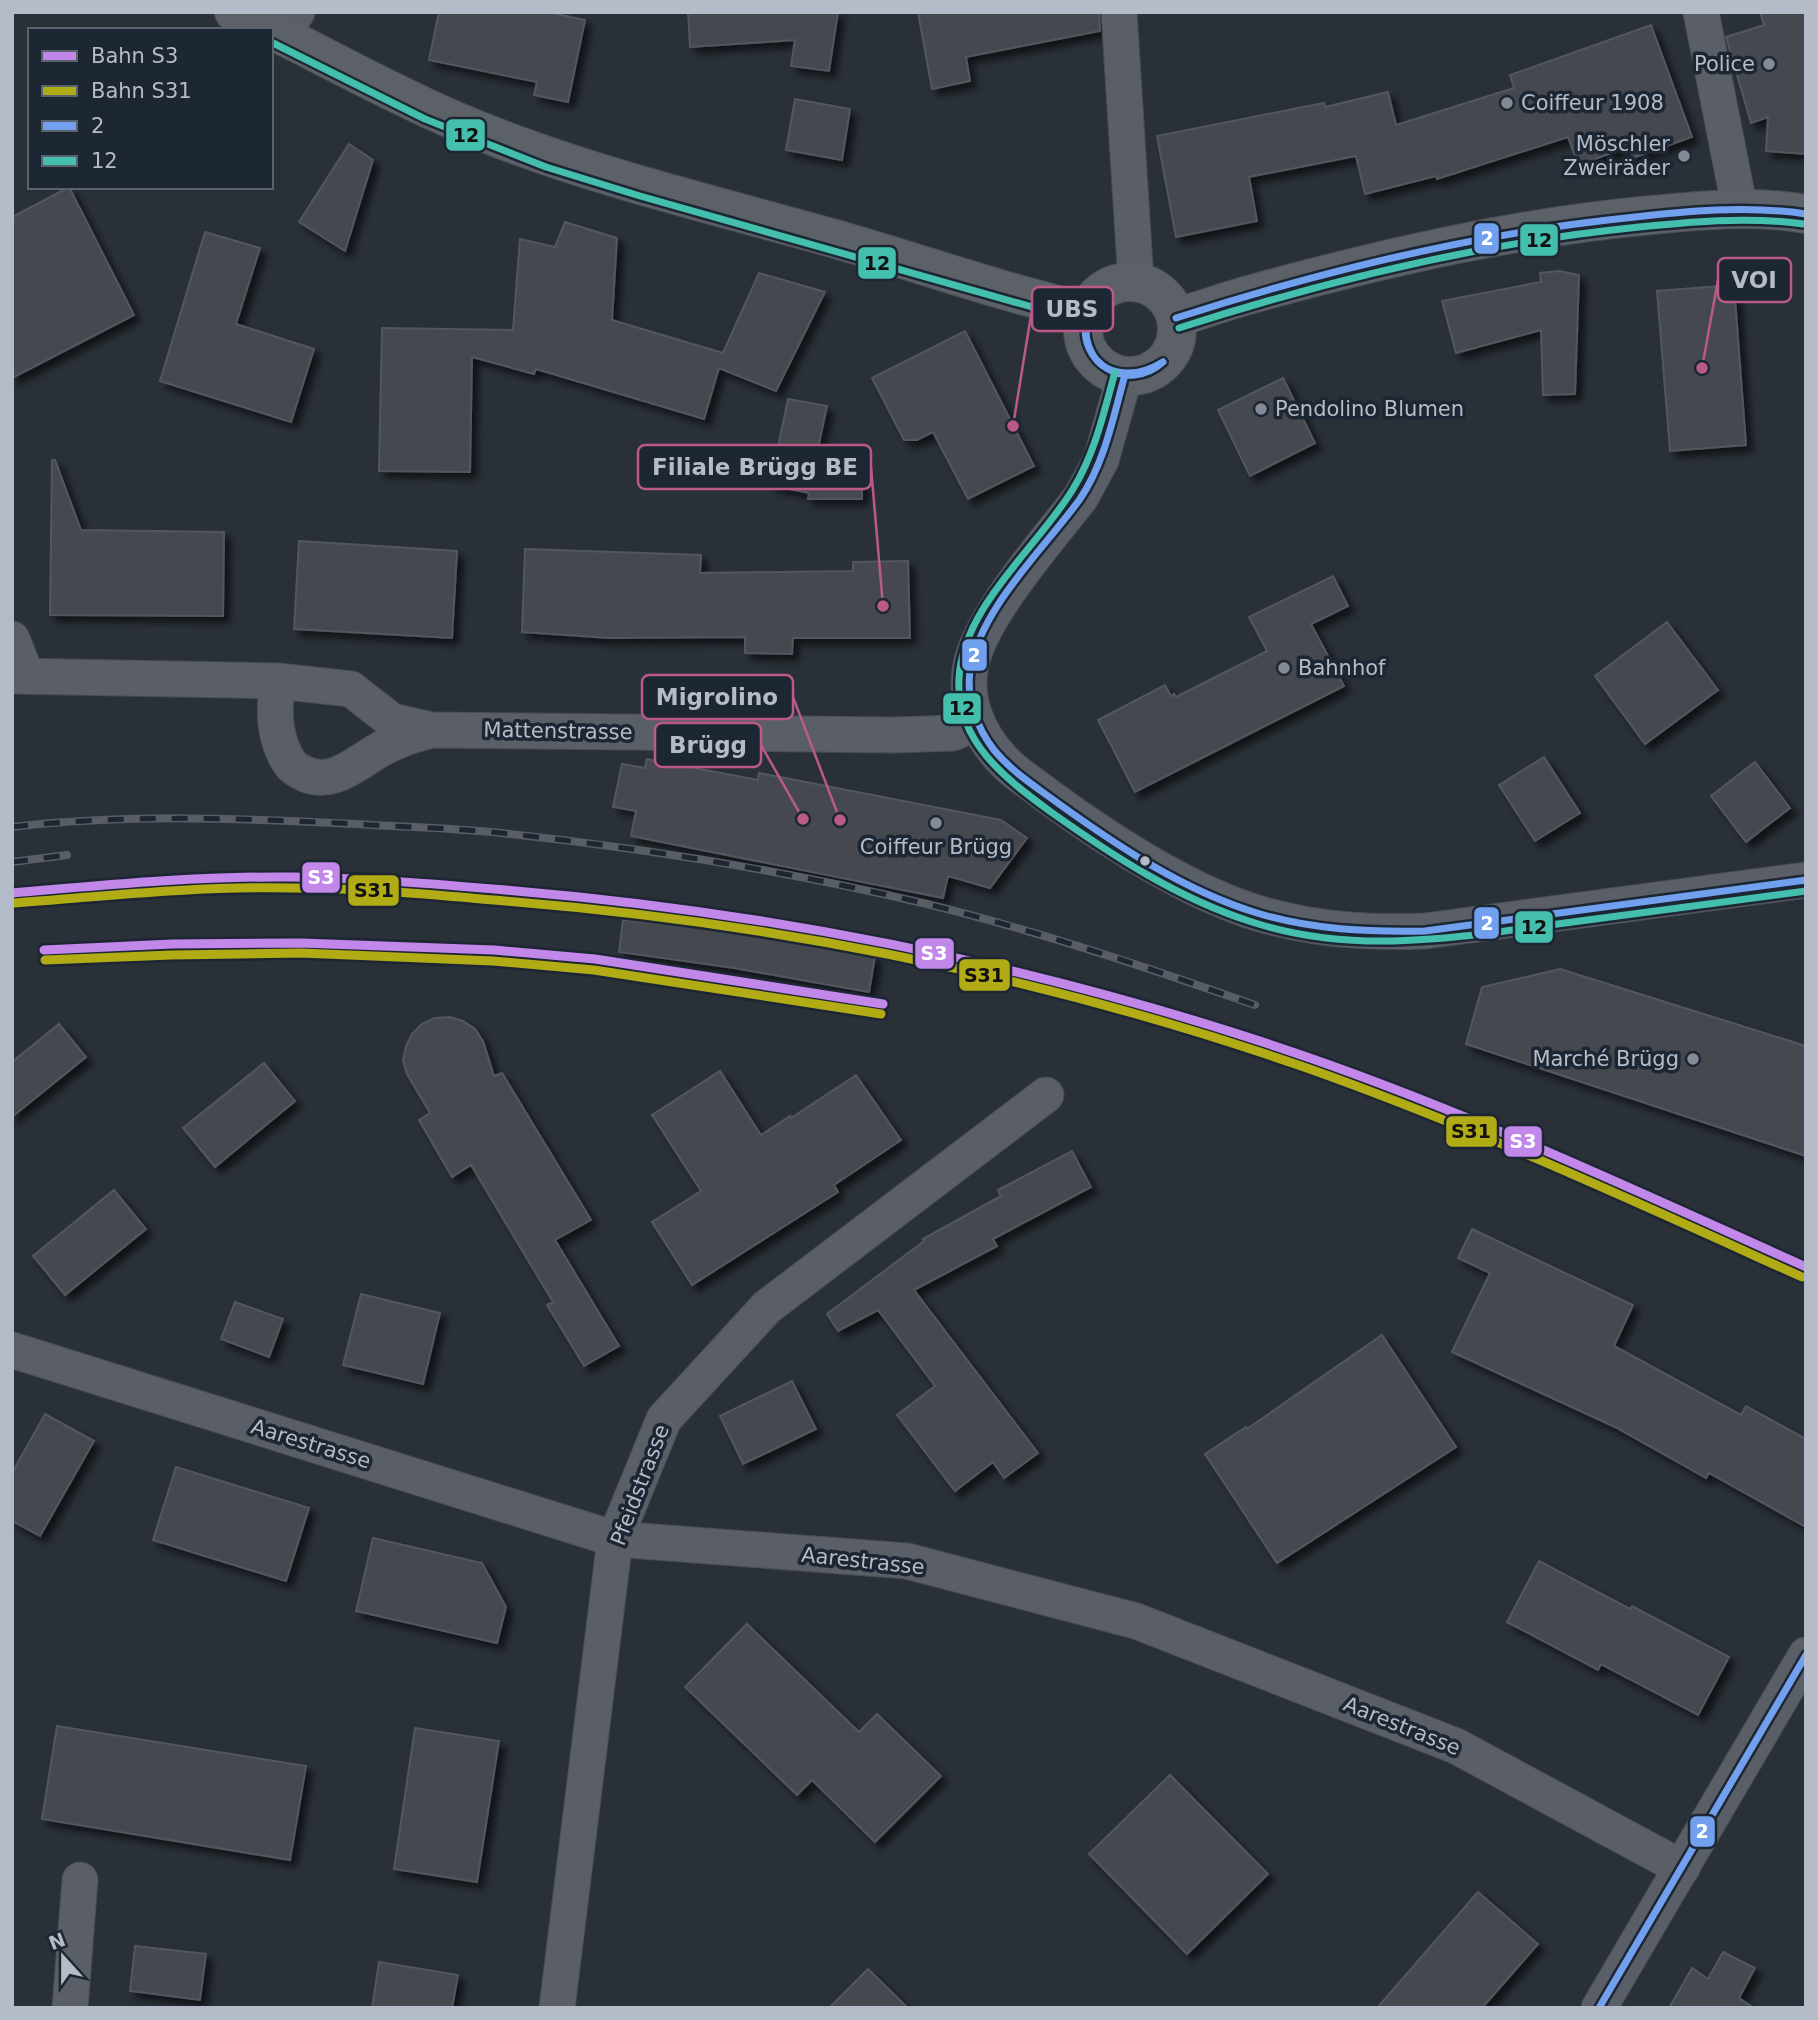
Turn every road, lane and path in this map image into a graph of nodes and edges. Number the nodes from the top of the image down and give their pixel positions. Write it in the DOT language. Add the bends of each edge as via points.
graph roads {
  1 [pos="234,12"];
  2 [pos="1119,12"];
  3 [pos="1701,12"];
  4 [pos="290,24"];
  5 [pos="1740,210"];
  6 [pos="1806,214"];
  7 [pos="1136,282"];
  8 [pos="1087,312"];
  9 [pos="1176,318"];
  10 [pos="1125,375"];
  11 [pos="12,639"];
  12 [pos="19,675"];
  13 [pos="278,681"];
  14 [pos="976,723"];
  15 [pos="432,730"];
  16 [pos="1806,880"];
  17 [pos="1046,1095"];
  18 [pos="12,1350"];
  19 [pos="615,1539"];
  20 [pos="1806,1655"];
  21 [pos="1682,1868"];
  22 [pos="80,1880"];
  23 [pos="70,2008"];
  24 [pos="557,2008"];
  25 [pos="1599,2008"];
  1 -- 4 [label="main road"];
  2 -- 7 [label="street"];
  3 -- 5 [label="street"];
  4 -- 8 [label="main road" via="457,122 541,153"];
  5 -- 6 [label="main road"];
  5 -- 9 [label="main road" via="1618,218 1497,237 1377,262"];
  7 -- 8 [label="main road" via="1101,292"];
  7 -- 9 [label="main road" via="1161,294"];
  8 -- 10 [label="main road" via="1083,328 1095,360"];
  9 -- 10 [label="main road" via="1175,340 1165,360 1140,375"];
  10 -- 14 [label="street" via="1094,477 990,618 976,650 970,670"];
  11 -- 12 [label="street"];
  12 -- 13 [label="street, Mattenstrasse"];
  13 -- 15 [label="street, Mattenstrasse" via="351,689 392,721"];
  13 -- 15 [label="street, Mattenstrasse" via="275,724 280,744 291,767 312,778 329,778 380,749"];
  14 -- 15 [label="street, Mattenstrasse" via="953,733 894,735"];
  14 -- 16 [label="street" via="1007,766 1159,867 1204,893 1311,926 1367,932 1425,930"];
  17 -- 19 [label="street, Pfeidstrasse" via="767,1307 664,1419"];
  18 -- 19 [label="street, Aarestrasse"];
  19 -- 21 [label="street, Aarestrasse" via="906,1561 1136,1621 1456,1746"];
  19 -- 24 [label="street, Pfeidstrasse"];
  20 -- 21 [label="street"];
  21 -- 25 [label="street"];
  22 -- 23 [label="street"];
}
